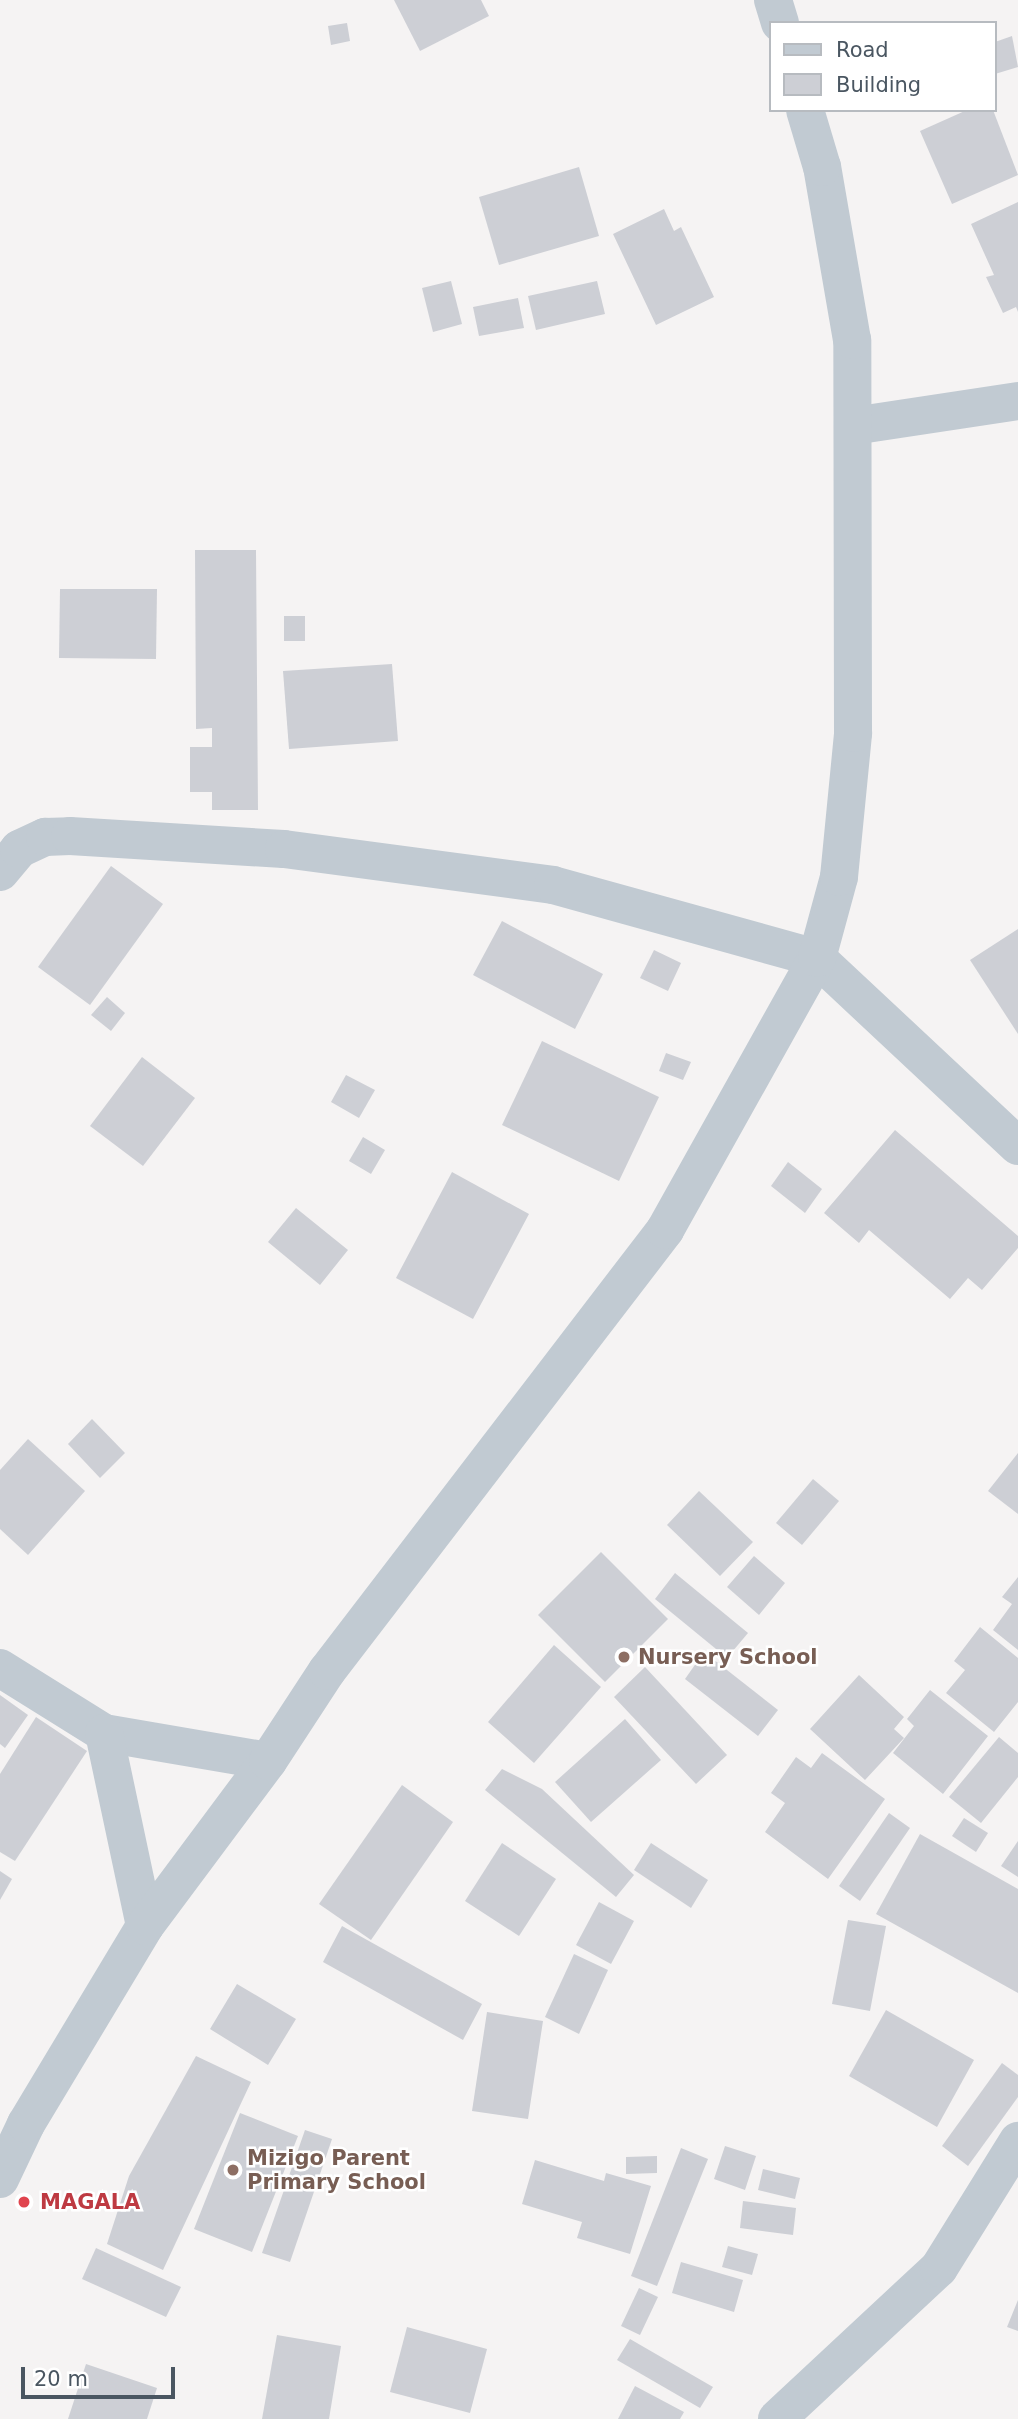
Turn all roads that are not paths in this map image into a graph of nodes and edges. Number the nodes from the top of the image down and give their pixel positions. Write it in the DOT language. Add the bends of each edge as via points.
graph roads {
  1 [pos="773,0"];
  2 [pos="778,21"];
  3 [pos="806,112"];
  4 [pos="1018,401"];
  5 [pos="853,426"];
  6 [pos="0,872"];
  7 [pos="817,958"];
  8 [pos="1018,1146"];
  9 [pos="0,1668"];
  10 [pos="104,1733"];
  11 [pos="268,1761"];
  12 [pos="145,1926"];
  13 [pos="1018,2141"];
  14 [pos="0,2179"];
  15 [pos="777,2419"];
  1 -- 2 [label="street"];
  3 -- 5 [label="street" via="822,167 852,340"];
  4 -- 5 [label="street"];
  5 -- 7 [label="street" via="853,733 839,877"];
  6 -- 7 [label="street" via="19,849 44,837 284,849 553,886"];
  7 -- 8 [label="street"];
  7 -- 11 [label="street" via="665,1230 327,1671"];
  9 -- 10 [label="street"];
  10 -- 11 [label="street"];
  10 -- 12 [label="street"];
  11 -- 12 [label="street"];
  12 -- 14 [label="street" via="26,2124"];
  13 -- 15 [label="street" via="939,2268"];
}
